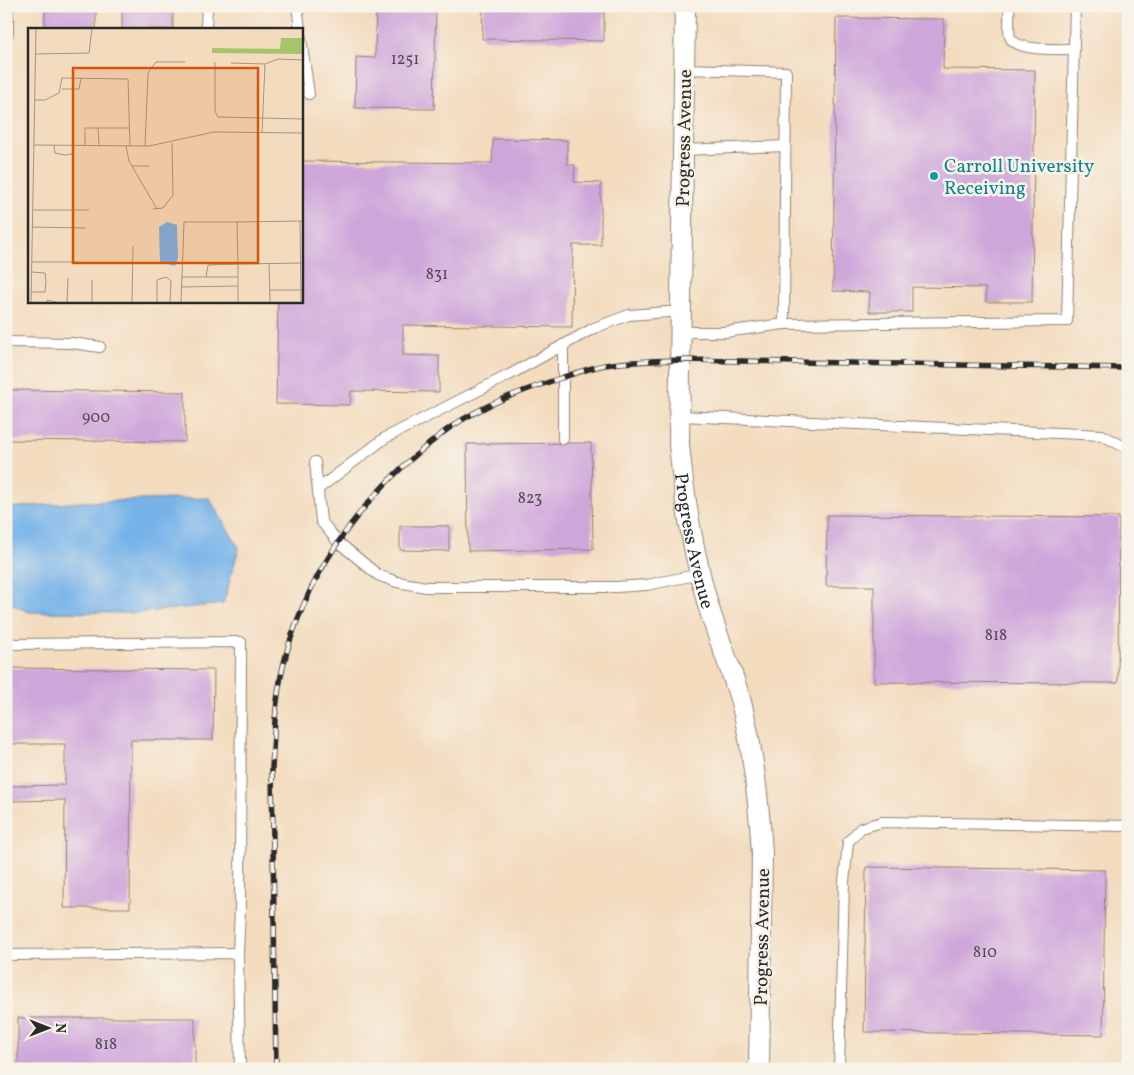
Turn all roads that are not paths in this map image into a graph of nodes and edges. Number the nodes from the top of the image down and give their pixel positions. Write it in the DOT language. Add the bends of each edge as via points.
graph roads {
  1 [pos="8,6"];
  2 [pos="207,6"];
  3 [pos="297,6"];
  4 [pos="685,6"];
  5 [pos="1010,6"];
  6 [pos="1075,6"];
  7 [pos="206,28"];
  8 [pos="300,28"];
  9 [pos="8,34"];
  10 [pos="302,45"];
  11 [pos="1074,49"];
  12 [pos="684,69"];
  13 [pos="309,94"];
  14 [pos="785,146"];
  15 [pos="683,150"];
  16 [pos="681,311"];
  17 [pos="784,324"];
  18 [pos="681,332"];
  19 [pos="6,342"];
  20 [pos="563,345"];
  21 [pos="100,347"];
  22 [pos="680,416"];
  23 [pos="563,439"];
  24 [pos="1128,449"];
  25 [pos="315,462"];
  26 [pos="318,489"];
  27 [pos="700,574"];
  28 [pos="6,642"];
  29 [pos="1128,826"];
  30 [pos="238,953"];
  31 [pos="6,955"];
  32 [pos="240,1069"];
  33 [pos="759,1069"];
  34 [pos="839,1069"];
  1 -- 9 [label="lane"];
  2 -- 7 [label="lane"];
  3 -- 8 [label="lane"];
  4 -- 12 [label="street, Progress Avenue"];
  5 -- 11 [label="lane" via="1010,37 1013,41 1030,48"];
  6 -- 11 [label="lane"];
  10 -- 13 [label="lane"];
  11 -- 17 [label="lane" via="1067,321"];
  12 -- 14 [label="lane" via="786,72"];
  12 -- 15 [label="street, Progress Avenue"];
  14 -- 15 [label="lane"];
  14 -- 17 [label="lane"];
  15 -- 16 [label="street, Progress Avenue"];
  16 -- 18 [label="street, Progress Avenue"];
  16 -- 20 [label="lane" via="629,315 594,328"];
  17 -- 18 [label="lane" via="725,332"];
  18 -- 22 [label="street, Progress Avenue"];
  19 -- 21 [label="lane" via="72,343"];
  20 -- 23 [label="lane"];
  20 -- 26 [label="lane" via="384,438"];
  22 -- 24 [label="lane" via="1102,435"];
  22 -- 27 [label="street, Progress Avenue" via="679,445 684,493"];
  25 -- 26 [label="lane"];
  26 -- 27 [label="lane" via="321,521 338,542 378,575 397,582 426,588 616,588"];
  27 -- 33 [label="street, Progress Avenue" via="742,705 760,817"];
  28 -- 30 [label="lane" via="241,642"];
  29 -- 34 [label="lane" via="882,822 861,828 848,842 844,882"];
  30 -- 31 [label="lane"];
  30 -- 32 [label="lane"];
}
